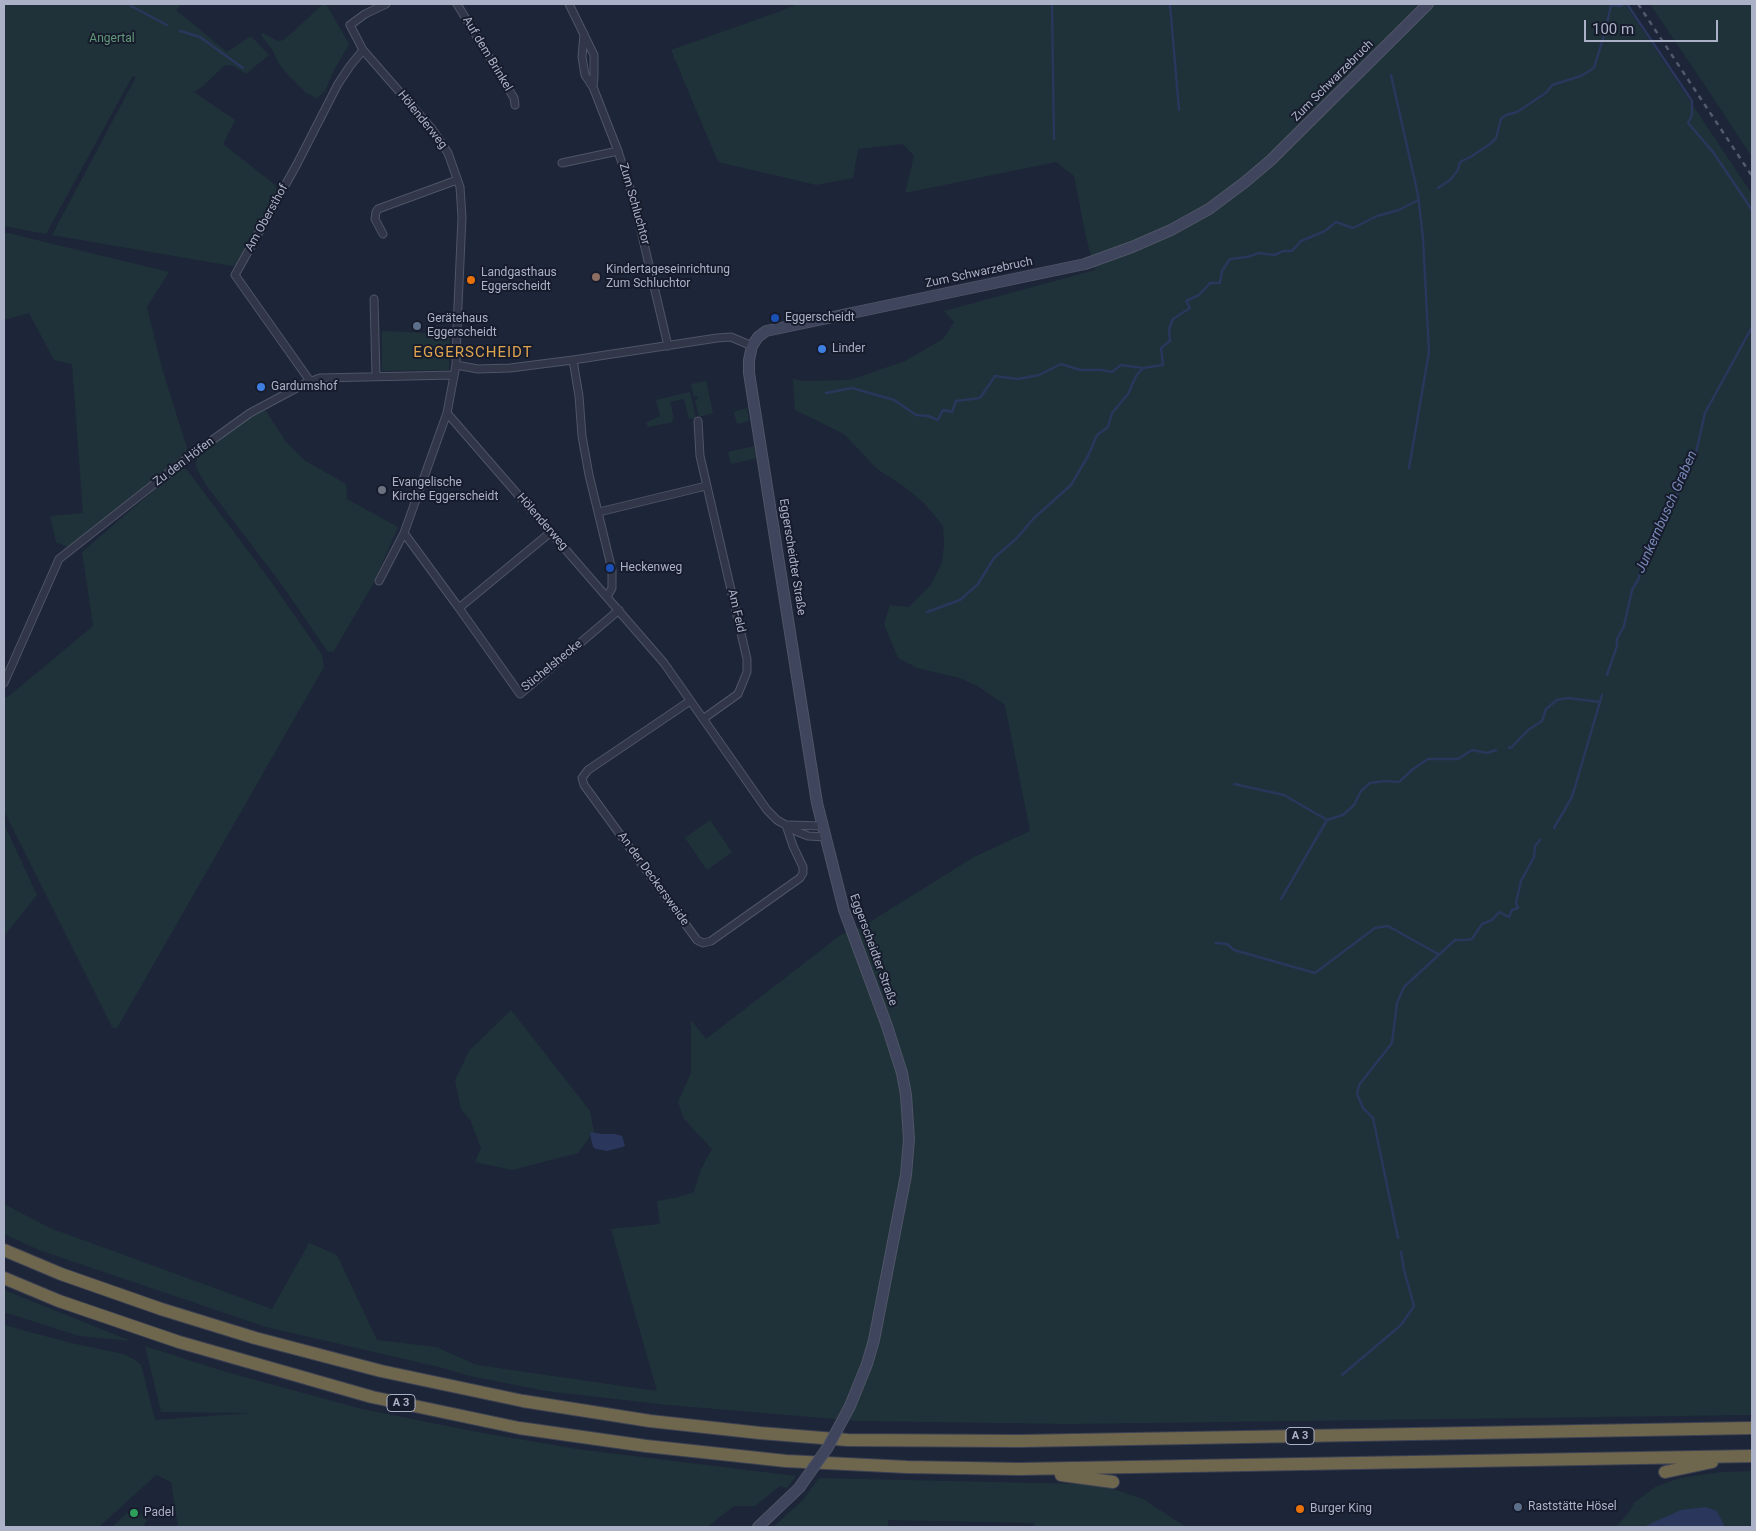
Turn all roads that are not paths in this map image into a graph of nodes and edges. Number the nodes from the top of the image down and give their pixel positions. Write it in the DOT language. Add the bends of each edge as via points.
graph roads {
  1 [pos="386,4"];
  2 [pos="457,4"];
  3 [pos="569,4"];
  4 [pos="1428,4"];
  5 [pos="584,34"];
  6 [pos="363,50"];
  7 [pos="592,87"];
  8 [pos="515,106"];
  9 [pos="618,151"];
  10 [pos="562,163"];
  11 [pos="458,180"];
  12 [pos="383,234"];
  13 [pos="374,299"];
  14 [pos="668,346"];
  15 [pos="752,346"];
  16 [pos="573,360"];
  17 [pos="456,365"];
  18 [pos="454,375"];
  19 [pos="376,376"];
  20 [pos="310,381"];
  21 [pos="447,413"];
  22 [pos="698,421"];
  23 [pos="706,486"];
  24 [pos="599,512"];
  25 [pos="550,532"];
  26 [pos="404,533"];
  27 [pos="379,581"];
  28 [pos="608,597"];
  29 [pos="458,608"];
  30 [pos="619,610"];
  31 [pos="4,684"];
  32 [pos="690,701"];
  33 [pos="703,719"];
  34 [pos="786,825"];
  35 [pos="823,826"];
  36 [pos="825,837"];
  37 [pos="4,1250"];
  38 [pos="4,1278"];
  39 [pos="1752,1428"];
  40 [pos="1747,1456"];
  41 [pos="1018,1469"];
  42 [pos="1665,1472"];
  43 [pos="1113,1482"];
  44 [pos="758,1527"];
  1 -- 6 [label="street, Hölenderweg" via="350,25"];
  2 -- 8 [label="street, Auf dem Brinkel" via="514,98"];
  3 -- 5 [label="street, Zum Schluchtor"];
  4 -- 15 [label="street, Zum Schwarzebruch" via="1271,160 1209,209 1171,230 1084,264 766,331"];
  5 -- 7 [label="street, Zum Schluchtor" via="582,57 585,75"];
  5 -- 7 [label="street, Zum Schluchtor" via="594,55"];
  6 -- 11 [label="street, Hölenderweg" via="441,141"];
  6 -- 20 [label="street, Am Obersthof" via="338,84 235,275"];
  7 -- 9 [label="street, Zum Schluchtor"];
  9 -- 10 [label="street, Zum Schluchtor"];
  9 -- 14 [label="street, Zum Schluchtor" via="646,244"];
  11 -- 12 [label="street" via="378,210 375,219"];
  11 -- 17 [label="street, Hölenderweg" via="462,216"];
  13 -- 19 [label="street"];
  14 -- 15 [label="street" via="731,338"];
  14 -- 16 [label="street"];
  15 -- 35 [label="street, Eggerscheidter Straße" via="749,373"];
  16 -- 17 [label="street" via="510,368 478,369"];
  16 -- 24 [label="street" via="582,436"];
  17 -- 18 [label="street, Hölenderweg"];
  18 -- 19 [label="street, Zu den Höfen"];
  18 -- 21 [label="street, Hölenderweg"];
  19 -- 20 [label="street, Zu den Höfen"];
  20 -- 31 [label="street, Zu den Höfen" via="250,413 59,559"];
  21 -- 25 [label="street, Hölenderweg"];
  21 -- 26 [label="street"];
  22 -- 23 [label="street, Am Feld"];
  23 -- 24 [label="street"];
  23 -- 33 [label="street, Am Feld" via="747,659 747,672 738,694"];
  24 -- 28 [label="street" via="612,570 612,588"];
  25 -- 28 [label="street, Hölenderweg"];
  25 -- 29 [label="street"];
  26 -- 27 [label="street"];
  26 -- 29 [label="street, Stichelshecke"];
  28 -- 30 [label="street, Hölenderweg"];
  29 -- 30 [label="street, Stichelshecke" via="520,694"];
  30 -- 32 [label="street, Hölenderweg" via="664,663"];
  32 -- 33 [label="street, Hölenderweg"];
  32 -- 34 [label="street, An der Deckersweide" via="588,770 582,778 697,940 703,943 711,941 800,878 804,867"];
  33 -- 34 [label="street, Hölenderweg" via="764,806"];
  34 -- 35 [label="street"];
  34 -- 36 [label="street, Hölenderweg" via="803,834"];
  35 -- 36 [label="street, Eggerscheidter Straße"];
  36 -- 44 [label="street, Eggerscheidter Straße, bridge" via="844,910 902,1073 909,1139 906,1176 880,1316 867,1364 850,1406 828,1447 799,1488"];
  37 -- 39 [label="highway, A 3" via="162,1309 255,1338 381,1371 523,1401 650,1421 760,1433 848,1440 1020,1441"];
  38 -- 41 [label="highway, A 3" via="59,1301 241,1361 372,1396 519,1428 786,1461"];
  40 -- 41 [label="highway, A 3"];
  40 -- 42 [label="highway"];
  41 -- 43 [label="highway"];
}
